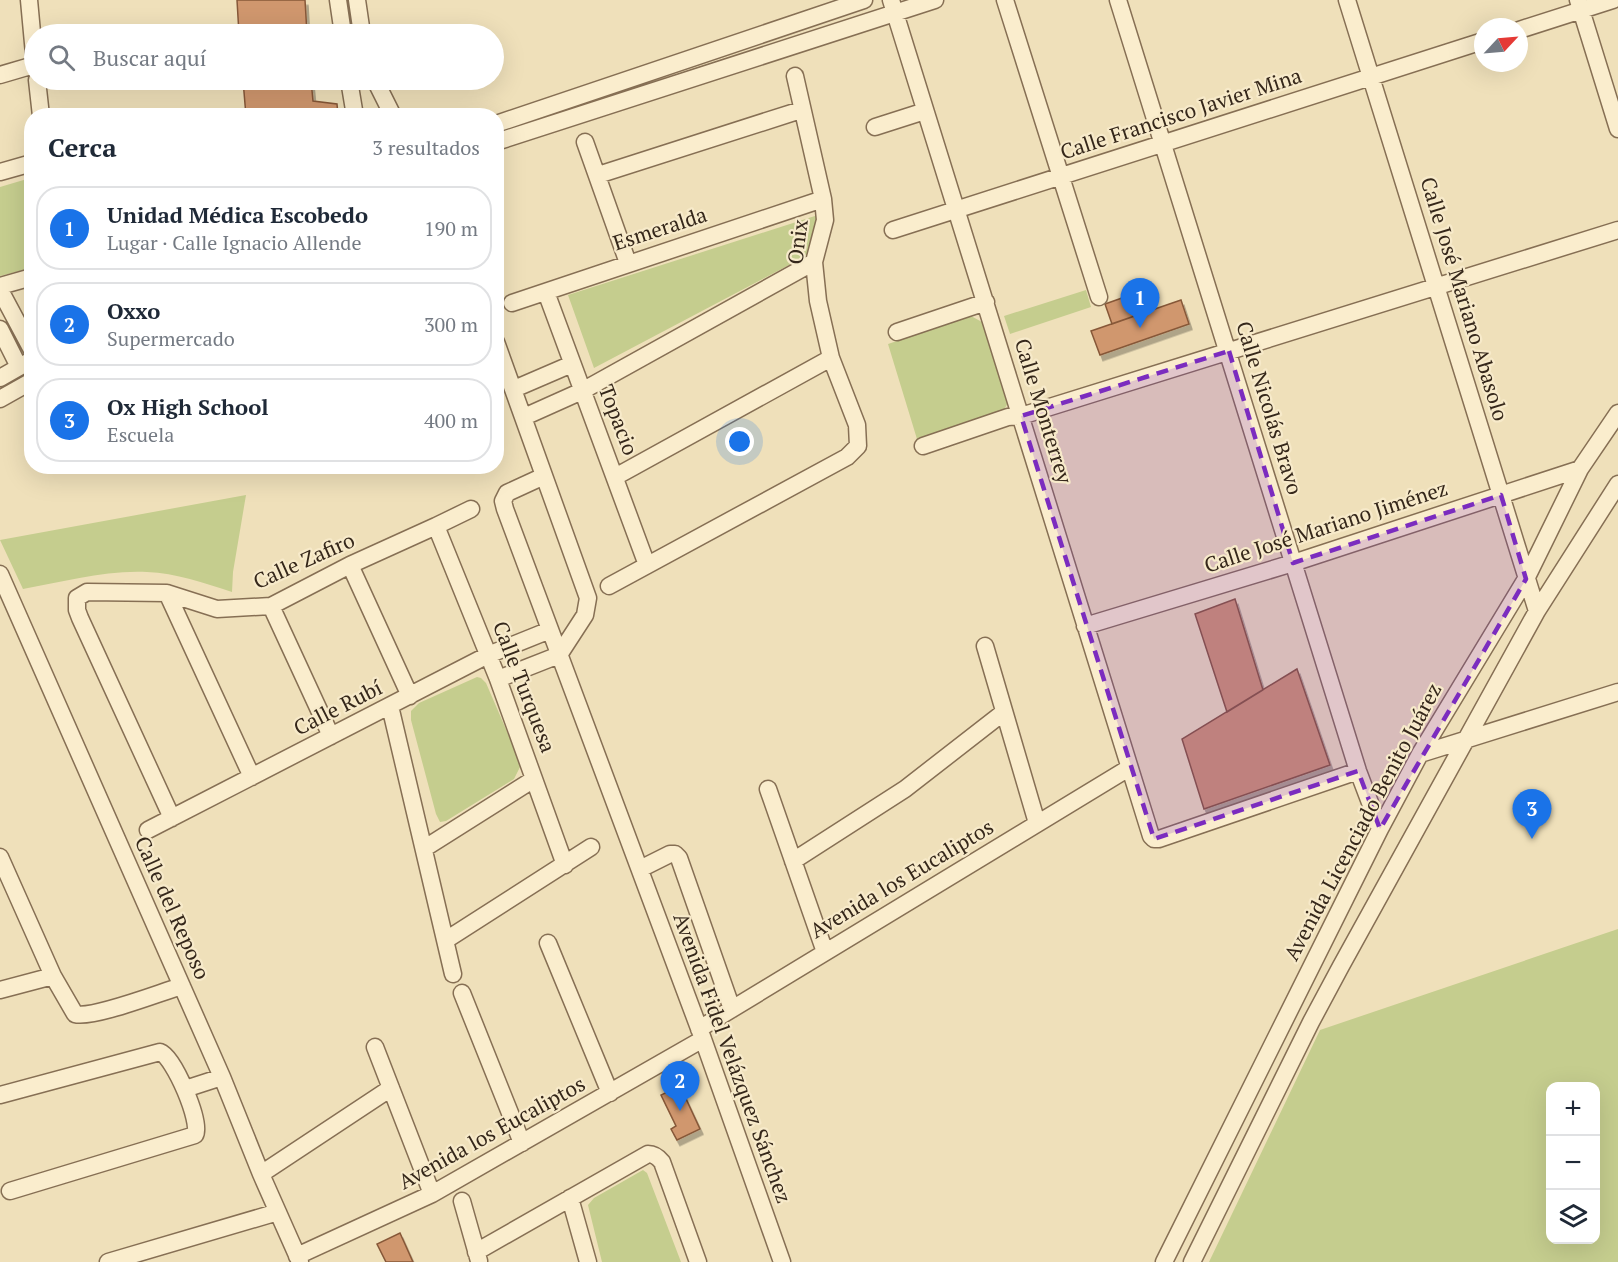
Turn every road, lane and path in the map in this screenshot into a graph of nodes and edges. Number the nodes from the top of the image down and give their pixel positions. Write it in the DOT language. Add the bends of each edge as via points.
graph roads {
  1 [pos="29,0"];
  2 [pos="338,0"];
  3 [pos="357,0"];
  4 [pos="864,0"];
  5 [pos="935,0"];
  6 [pos="1005,0"];
  7 [pos="1118,0"];
  8 [pos="1347,0"];
  9 [pos="1613,0"];
  10 [pos="1579,5"];
  11 [pos="893,7"];
  12 [pos="31,24"];
  13 [pos="342,24"];
  14 [pos="361,24"];
  15 [pos="1528,26"];
  16 [pos="1474,44"];
  17 [pos="24,68"];
  18 [pos="0,75"];
  19 [pos="795,76"];
  20 [pos="1372,77"];
  21 [pos="38,90"];
  22 [pos="351,90"];
  23 [pos="380,90"];
  24 [pos="40,108"];
  25 [pos="354,108"];
  26 [pos="388,108"];
  27 [pos="801,110"];
  28 [pos="926,111"];
  29 [pos="504,121"];
  30 [pos="875,127"];
  31 [pos="1618,129"];
  32 [pos="504,139"];
  33 [pos="585,142"];
  34 [pos="1162,144"];
  35 [pos="24,165"];
  36 [pos="0,172"];
  37 [pos="598,175"];
  38 [pos="1061,176"];
  39 [pos="823,199"];
  40 [pos="957,210"];
  41 [pos="893,230"];
  42 [pos="1618,230"];
  43 [pos="628,262"];
  44 [pos="814,262"];
  45 [pos="24,280"];
  46 [pos="1436,287"];
  47 [pos="0,288"];
  48 [pos="546,292"];
  49 [pos="1099,297"];
  50 [pos="986,302"];
  51 [pos="512,303"];
  52 [pos="0,329"];
  53 [pos="897,332"];
  54 [pos="24,334"];
  55 [pos="1228,351"];
  56 [pos="831,358"];
  57 [pos="24,362"];
  58 [pos="504,363"];
  59 [pos="24,364"];
  60 [pos="572,364"];
  61 [pos="0,378"];
  62 [pos="24,386"];
  63 [pos="514,389"];
  64 [pos="582,391"];
  65 [pos="0,399"];
  66 [pos="1618,413"];
  67 [pos="1021,416"];
  68 [pos="524,417"];
  69 [pos="923,446"];
  70 [pos="1580,469"];
  71 [pos="544,476"];
  72 [pos="615,477"];
  73 [pos="1618,484"];
  74 [pos="1501,495"];
  75 [pos="471,509"];
  76 [pos="436,526"];
  77 [pos="1293,563"];
  78 [pos="350,565"];
  79 [pos="647,566"];
  80 [pos="0,573"];
  81 [pos="1526,579"];
  82 [pos="609,586"];
  83 [pos="167,593"];
  84 [pos="271,606"];
  85 [pos="1537,611"];
  86 [pos="1085,626"];
  87 [pos="550,630"];
  88 [pos="985,646"];
  89 [pos="488,655"];
  90 [pos="559,655"];
  91 [pos="498,680"];
  92 [pos="1618,692"];
  93 [pos="410,696"];
  94 [pos="390,706"];
  95 [pos="1004,712"];
  96 [pos="331,736"];
  97 [pos="1467,740"];
  98 [pos="1420,754"];
  99 [pos="1129,768"];
  100 [pos="1358,771"];
  101 [pos="252,777"];
  102 [pos="534,779"];
  103 [pos="768,789"];
  104 [pos="172,818"];
  105 [pos="1037,823"];
  106 [pos="1380,829"];
  107 [pos="148,830"];
  108 [pos="424,848"];
  109 [pos="591,848"];
  110 [pos="0,857"];
  111 [pos="793,861"];
  112 [pos="565,865"];
  113 [pos="640,869"];
  114 [pos="446,940"];
  115 [pos="548,943"];
  116 [pos="825,952"];
  117 [pos="453,974"];
  118 [pos="53,976"];
  119 [pos="182,986"];
  120 [pos="0,990"];
  121 [pos="462,993"];
  122 [pos="732,1009"];
  123 [pos="701,1034"];
  124 [pos="375,1047"];
  125 [pos="222,1077"];
  126 [pos="391,1088"];
  127 [pos="185,1089"];
  128 [pos="610,1093"];
  129 [pos="0,1095"];
  130 [pos="522,1143"];
  131 [pos="261,1174"];
  132 [pos="10,1191"];
  133 [pos="432,1194"];
  134 [pos="570,1198"];
  135 [pos="462,1201"];
  136 [pos="278,1212"];
  137 [pos="478,1257"];
  138 [pos="298,1259"];
  139 [pos="108,1262"];
  140 [pos="588,1262"];
  141 [pos="698,1262"];
  142 [pos="782,1262"];
  143 [pos="1164,1262"];
  144 [pos="1192,1262"];
  1 -- 12 [label="street"];
  2 -- 13 [label="street"];
  3 -- 14 [label="street"];
  4 -- 29 [label="street"];
  5 -- 11 [label="street"];
  6 -- 38 [label="street"];
  7 -- 34 [label="street, Calle Nicolás Bravo"];
  8 -- 20 [label="street, Calle José Mariano Abasolo"];
  9 -- 10 [label="street"];
  10 -- 15 [label="street"];
  10 -- 31 [label="street"];
  11 -- 28 [label="street, Calle Monterrey"];
  11 -- 32 [label="street"];
  16 -- 20 [label="street, Calle Francisco Javier Mina"];
  17 -- 18 [label="street"];
  19 -- 27 [label="street, Onix"];
  20 -- 34 [label="street, Calle Francisco Javier Mina"];
  20 -- 46 [label="street, Calle José Mariano Abasolo"];
  21 -- 24 [label="street"];
  22 -- 25 [label="street"];
  23 -- 26 [label="street"];
  27 -- 37 [label="street"];
  27 -- 39 [label="street, Onix"];
  28 -- 30 [label="street"];
  28 -- 40 [label="street, Calle Monterrey"];
  33 -- 37 [label="street"];
  34 -- 38 [label="street, Calle Francisco Javier Mina"];
  34 -- 55 [label="street, Calle Nicolás Bravo"];
  35 -- 36 [label="street"];
  37 -- 43 [label="street"];
  38 -- 40 [label="street, Calle Francisco Javier Mina"];
  38 -- 49 [label="street"];
  39 -- 43 [label="street, Esmeralda"];
  39 -- 44 [label="street, Onix" via="825,220"];
  40 -- 41 [label="street, Calle Francisco Javier Mina"];
  40 -- 50 [label="street, Calle Monterrey"];
  42 -- 46 [label="street"];
  43 -- 48 [label="street, Esmeralda"];
  44 -- 56 [label="street, Onix"];
  44 -- 64 [label="street"];
  45 -- 47 [label="street"];
  46 -- 55 [label="street"];
  46 -- 74 [label="street, Calle José Mariano Abasolo"];
  47 -- 54 [label="street"];
  48 -- 51 [label="street, Esmeralda"];
  48 -- 60 [label="street, Topacio"];
  50 -- 53 [label="street"];
  50 -- 67 [label="street, Calle Monterrey"];
  52 -- 57 [label="street"];
  55 -- 67 [label="street"];
  55 -- 77 [label="street, Calle Nicolás Bravo"];
  56 -- 72 [label="street"];
  56 -- 79 [label="street, Onix" via="857,425 858,446 847,457"];
  58 -- 63 [label="street"];
  59 -- 61 [label="street"];
  60 -- 63 [label="street"];
  60 -- 64 [label="street, Topacio"];
  62 -- 65 [label="street"];
  63 -- 68 [label="street"];
  64 -- 68 [label="street"];
  64 -- 72 [label="street, Topacio"];
  66 -- 70 [label="street, Avenida Licenciado Benito Juárez"];
  67 -- 69 [label="street"];
  67 -- 86 [label="street, Calle Monterrey"];
  68 -- 71 [label="street"];
  70 -- 74 [label="street, Calle José Mariano Jiménez"];
  70 -- 81 [label="street, Avenida Licenciado Benito Juárez"];
  71 -- 87 [label="street, Avenida Fidel Velázquez Sánchez" via="507,493 503,501"];
  71 -- 90 [label="street" via="588,601 585,615"];
  72 -- 79 [label="street, Topacio"];
  73 -- 85 [label="street"];
  74 -- 77 [label="street, Calle José Mariano Jiménez"];
  74 -- 81 [label="street, Calle José Mariano Abasolo"];
  75 -- 76 [label="street, Calle Zafiro"];
  76 -- 78 [label="street, Calle Zafiro"];
  76 -- 89 [label="street, Calle Turquesa"];
  77 -- 86 [label="street, Calle José Mariano Jiménez"];
  77 -- 100 [label="street, Calle Nicolás Bravo"];
  78 -- 84 [label="street, Calle Zafiro"];
  78 -- 93 [label="street"];
  79 -- 82 [label="street"];
  80 -- 119 [label="street, Calle del Reposo"];
  81 -- 85 [label="street, Calle José Mariano Abasolo"];
  81 -- 98 [label="street, Avenida Licenciado Benito Juárez"];
  83 -- 84 [label="street, Calle Zafiro" via="217,609"];
  83 -- 101 [label="street"];
  83 -- 104 [label="street, Calle Zafiro" via="87,592 77,598 77,610"];
  84 -- 96 [label="street"];
  85 -- 97 [label="street"];
  86 -- 99 [label="street, Calle Monterrey"];
  87 -- 89 [label="street, Calle Rubí"];
  87 -- 90 [label="street, Avenida Fidel Velázquez Sánchez"];
  88 -- 95 [label="street"];
  89 -- 91 [label="street, Calle Turquesa"];
  89 -- 93 [label="street, Calle Rubí"];
  90 -- 91 [label="street"];
  90 -- 113 [label="street, Avenida Fidel Velázquez Sánchez"];
  91 -- 102 [label="street, Calle Turquesa"];
  92 -- 97 [label="street"];
  93 -- 94 [label="street, Calle Rubí"];
  94 -- 96 [label="street, Calle Rubí"];
  94 -- 108 [label="street"];
  95 -- 105 [label="street"];
  95 -- 111 [label="street" via="905,789"];
  96 -- 101 [label="street, Calle Rubí"];
  97 -- 98 [label="street"];
  97 -- 144 [label="street" via="1311,1022"];
  98 -- 106 [label="street, Avenida Licenciado Benito Juárez"];
  99 -- 100 [label="street, Calle Monterrey" via="1154,839"];
  99 -- 105 [label="street, Avenida los Eucaliptos"];
  100 -- 106 [label="street, Calle Nicolás Bravo"];
  101 -- 104 [label="street, Calle Rubí"];
  102 -- 108 [label="street"];
  102 -- 112 [label="street, Calle Turquesa"];
  103 -- 111 [label="street"];
  104 -- 107 [label="street, Calle Rubí"];
  105 -- 116 [label="street, Avenida los Eucaliptos"];
  106 -- 143 [label="street, Avenida Licenciado Benito Juárez"];
  108 -- 114 [label="street"];
  109 -- 112 [label="street"];
  110 -- 118 [label="street"];
  111 -- 116 [label="street"];
  112 -- 114 [label="street"];
  113 -- 122 [label="street, Avenida Fidel Velázquez Sánchez" via="670,854 679,858"];
  113 -- 123 [label="street, Avenida Fidel Velázquez Sánchez"];
  114 -- 117 [label="street"];
  115 -- 128 [label="street"];
  116 -- 122 [label="street, Avenida los Eucaliptos"];
  118 -- 119 [label="street" via="71,1009 80,1015"];
  118 -- 120 [label="street"];
  119 -- 125 [label="street, Calle del Reposo"];
  121 -- 130 [label="street"];
  122 -- 123 [label="street, Avenida los Eucaliptos"];
  123 -- 128 [label="street, Avenida los Eucaliptos"];
  123 -- 142 [label="street, Avenida Fidel Velázquez Sánchez"];
  124 -- 126 [label="street"];
  125 -- 127 [label="street"];
  125 -- 131 [label="street, Calle del Reposo"];
  126 -- 131 [label="street"];
  126 -- 133 [label="street"];
  127 -- 129 [label="street" via="172,1062 160,1052"];
  127 -- 132 [label="street" via="197,1127 195,1135"];
  128 -- 130 [label="street, Avenida los Eucaliptos"];
  130 -- 133 [label="street, Avenida los Eucaliptos"];
  131 -- 136 [label="street, Calle del Reposo"];
  133 -- 138 [label="street, Avenida los Eucaliptos"];
  134 -- 137 [label="street"];
  134 -- 140 [label="street"];
  134 -- 141 [label="street" via="648,1154 655,1155 662,1162"];
  135 -- 137 [label="street"];
  136 -- 138 [label="street, Calle del Reposo"];
  136 -- 139 [label="street"];
}
